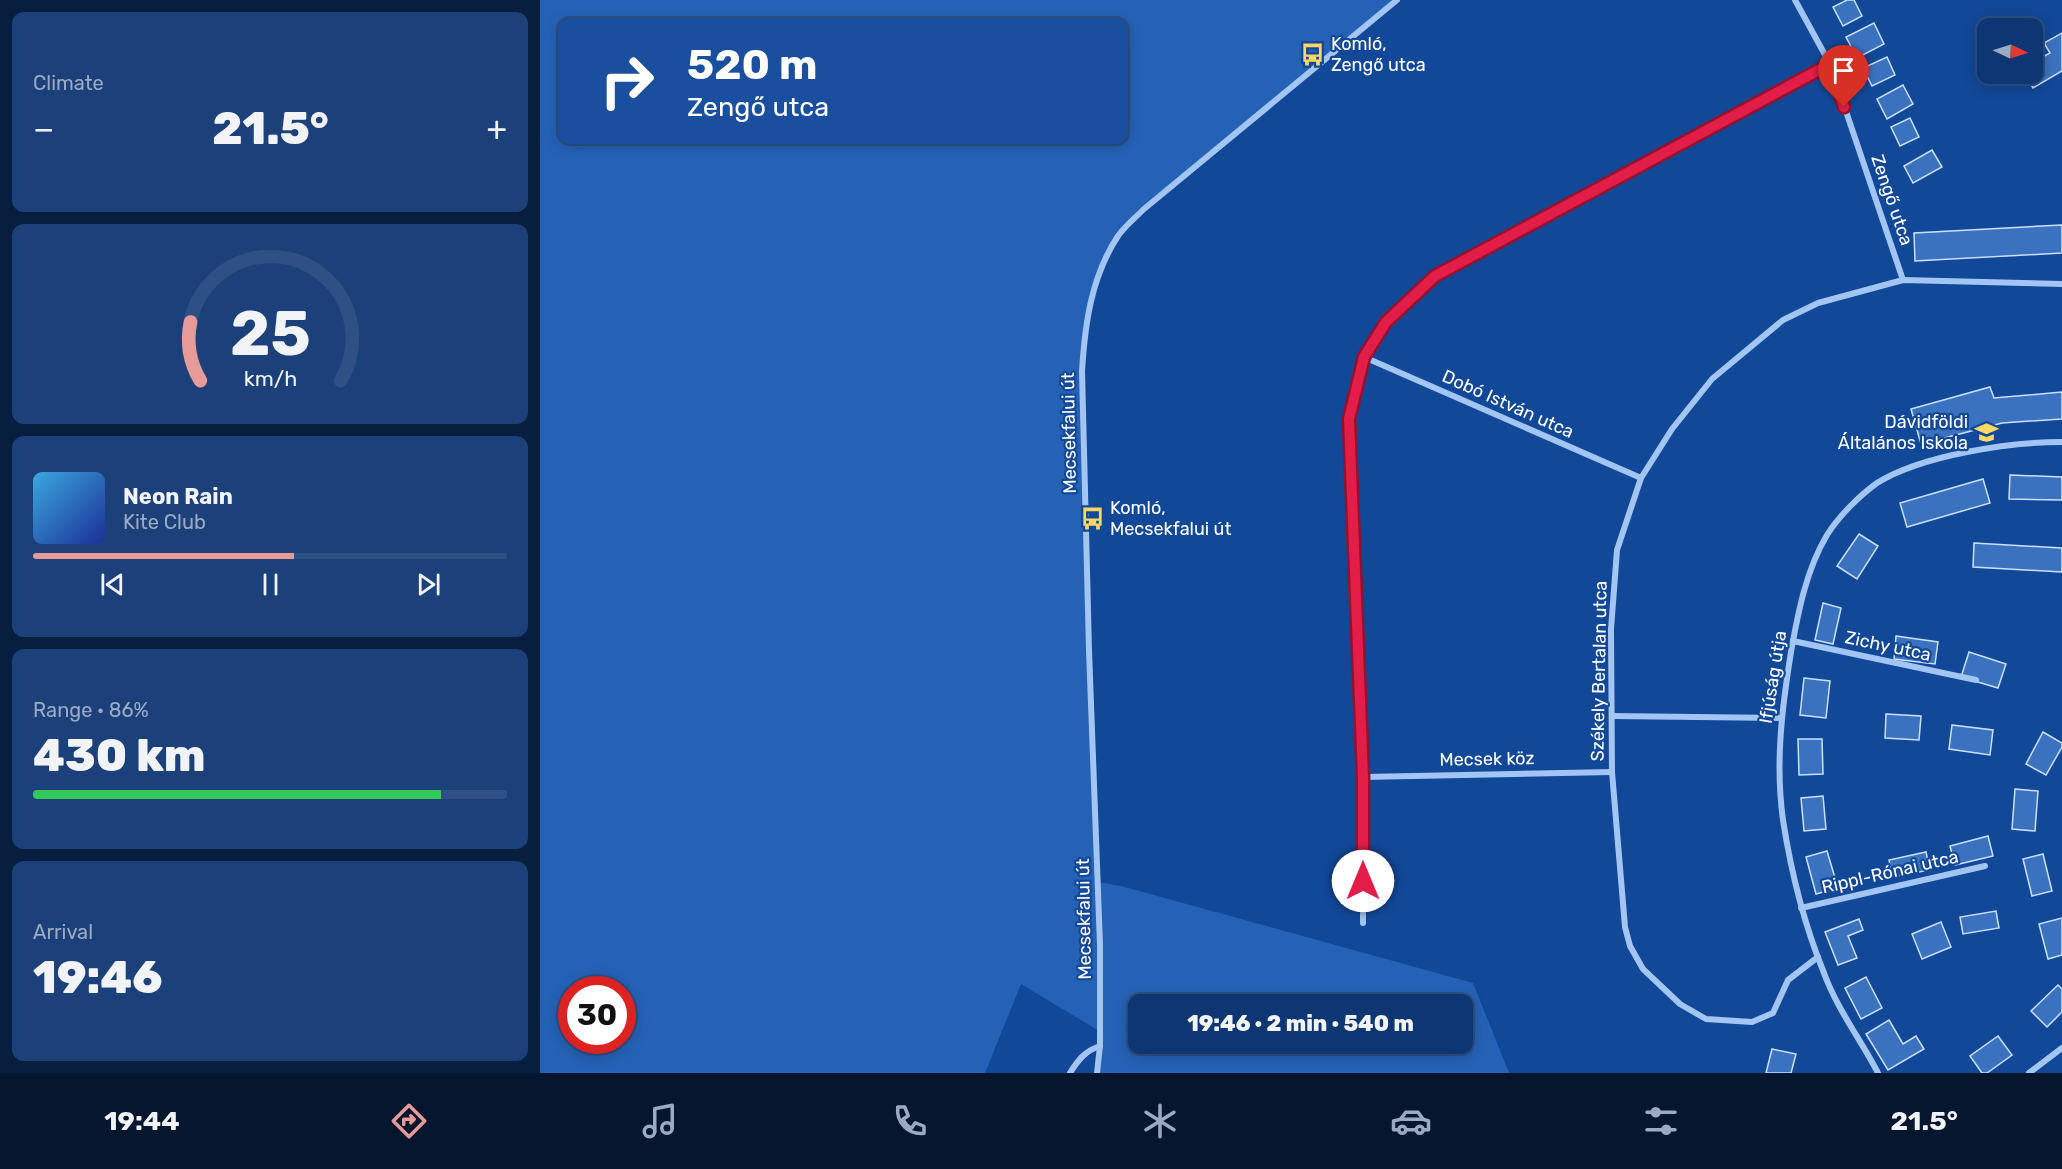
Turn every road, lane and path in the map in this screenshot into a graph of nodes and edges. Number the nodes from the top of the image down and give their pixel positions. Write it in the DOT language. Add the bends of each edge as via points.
graph roads {
  1 [pos="1397,0"];
  2 [pos="1795,0"];
  3 [pos="1830,64"];
  4 [pos="1903,279"];
  5 [pos="2062,284"];
  6 [pos="1364,357"];
  7 [pos="2062,442"];
  8 [pos="1641,478"];
  9 [pos="1793,641"];
  10 [pos="1976,680"];
  11 [pos="1612,716"];
  12 [pos="1782,718"];
  13 [pos="1612,771"];
  14 [pos="1363,777"];
  15 [pos="1985,866"];
  16 [pos="1802,908"];
  17 [pos="1363,923"];
  18 [pos="1818,957"];
  19 [pos="1100,1047"];
  20 [pos="2062,1047"];
  21 [pos="1070,1073"];
  22 [pos="1097,1073"];
  23 [pos="1878,1073"];
  24 [pos="2029,1073"];
  1 -- 19 [label="street, Mecsekfalui út" via="1144,208 1119,235 1102,266 1092,297 1082,371"];
  2 -- 3 [label="street, Zengő utca"];
  3 -- 4 [label="street, Zengő utca"];
  3 -- 6 [label="street" via="1435,276 1386,322"];
  4 -- 5 [label="street, Székely Bertalan utca"];
  4 -- 8 [label="street, Székely Bertalan utca" via="1818,303 1783,320 1712,379 1672,429"];
  6 -- 8 [label="street, Dobó István utca"];
  6 -- 14 [label="street" via="1349,419"];
  7 -- 9 [label="street, Ifjúság útja" via="2032,442 1952,456 1908,468 1877,484 1847,510 1827,536 1801,600"];
  8 -- 11 [label="street, Székely Bertalan utca" via="1617,550 1611,629"];
  9 -- 10 [label="street, Zichy utca"];
  9 -- 12 [label="street, Ifjúság útja"];
  11 -- 12 [label="street"];
  11 -- 13 [label="street, Székely Bertalan utca"];
  12 -- 16 [label="street, Ifjúság útja" via="1783,818"];
  13 -- 14 [label="street, Mecsek köz"];
  13 -- 18 [label="street, Székely Bertalan utca" via="1630,946 1643,969 1680,1004 1706,1019 1752,1022 1773,1013 1788,980"];
  14 -- 17 [label="street"];
  15 -- 16 [label="street, Rippl-Rónai utca"];
  16 -- 18 [label="street, Ifjúság útja"];
  18 -- 23 [label="street, Ifjúság útja" via="1838,1003"];
  19 -- 21 [label="street" via="1089,1050"];
  19 -- 22 [label="street, Mecsekfalui út"];
  20 -- 24 [label="street"];
}
